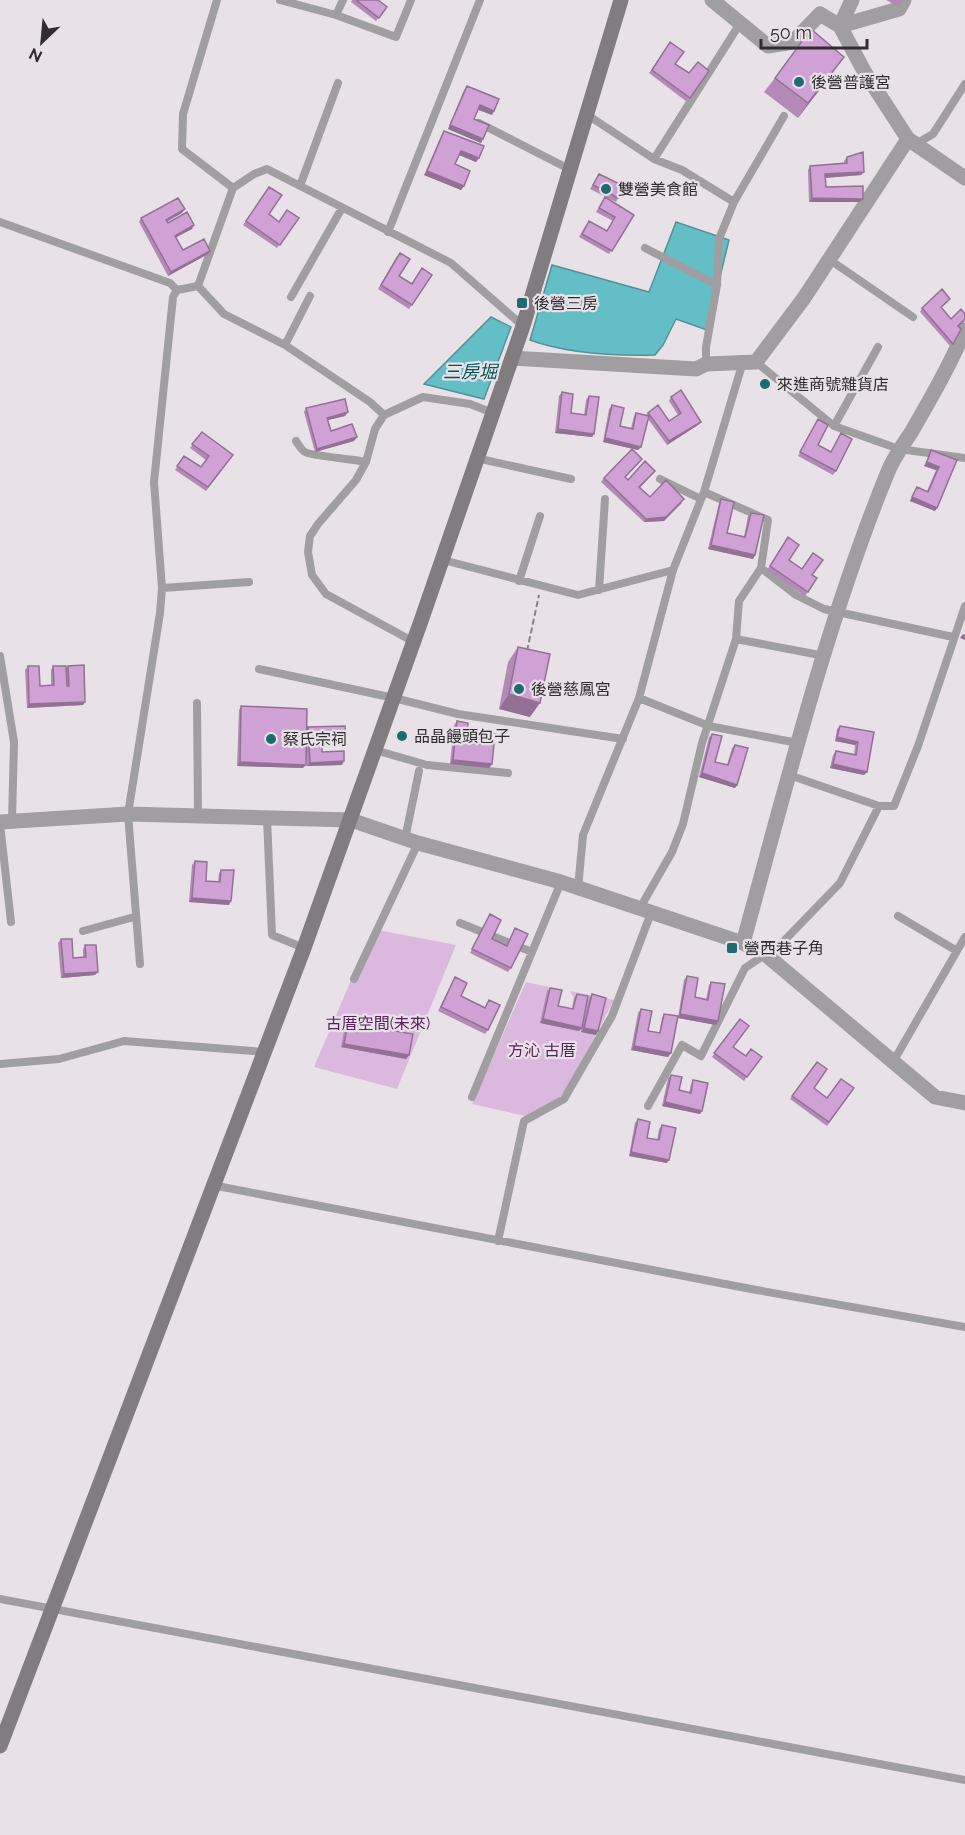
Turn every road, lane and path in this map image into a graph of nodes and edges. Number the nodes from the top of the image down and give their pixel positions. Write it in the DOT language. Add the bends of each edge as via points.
graph roads {
  1 [pos="217,0"];
  2 [pos="280,0"];
  3 [pos="343,0"];
  4 [pos="411,0"];
  5 [pos="480,0"];
  6 [pos="621,0"];
  7 [pos="852,0"];
  8 [pos="904,0"];
  9 [pos="716,2"];
  10 [pos="336,15"];
  11 [pos="739,25"];
  12 [pos="840,26"];
  13 [pos="338,83"];
  14 [pos="965,84"];
  15 [pos="586,114"];
  16 [pos="784,116"];
  17 [pos="471,119"];
  18 [pos="912,142"];
  19 [pos="654,159"];
  20 [pos="571,170"];
  21 [pos="965,178"];
  22 [pos="300,186"];
  23 [pos="233,188"];
  24 [pos="734,202"];
  25 [pos="342,208"];
  26 [pos="0,222"];
  27 [pos="388,232"];
  28 [pos="645,248"];
  29 [pos="830,260"];
  30 [pos="717,285"];
  31 [pos="198,286"];
  32 [pos="177,290"];
  33 [pos="310,296"];
  34 [pos="291,297"];
  35 [pos="913,317"];
  36 [pos="523,326"];
  37 [pos="965,330"];
  38 [pos="285,345"];
  39 [pos="878,347"];
  40 [pos="961,352"];
  41 [pos="512,358"];
  42 [pos="749,363"];
  43 [pos="706,364"];
  44 [pos="493,413"];
  45 [pos="384,415"];
  46 [pos="834,426"];
  47 [pos="296,441"];
  48 [pos="898,448"];
  49 [pos="476,458"];
  50 [pos="965,458"];
  51 [pos="366,462"];
  52 [pos="571,478"];
  53 [pos="660,479"];
  54 [pos="703,496"];
  55 [pos="605,499"];
  56 [pos="540,516"];
  57 [pos="443,560"];
  58 [pos="762,568"];
  59 [pos="673,570"];
  60 [pos="519,581"];
  61 [pos="249,582"];
  62 [pos="540,586"];
  63 [pos="162,588"];
  64 [pos="599,590"];
  65 [pos="965,606"];
  66 [pos="838,612"];
  67 [pos="953,637"];
  68 [pos="736,639"];
  69 [pos="414,642"];
  70 [pos="527,655"];
  71 [pos="0,656"];
  72 [pos="825,656"];
  73 [pos="259,669"];
  74 [pos="2,693"];
  75 [pos="394,698"];
  76 [pos="639,698"];
  77 [pos="197,703"];
  78 [pos="709,726"];
  79 [pos="622,739"];
  80 [pos="798,743"];
  81 [pos="375,750"];
  82 [pos="419,771"];
  83 [pos="508,773"];
  84 [pos="789,775"];
  85 [pos="879,806"];
  86 [pos="128,814"];
  87 [pos="198,816"];
  88 [pos="267,818"];
  89 [pos="351,820"];
  90 [pos="4,822"];
  91 [pos="411,841"];
  92 [pos="561,882"];
  93 [pos="578,888"];
  94 [pos="646,911"];
  95 [pos="898,916"];
  96 [pos="134,917"];
  97 [pos="10,922"];
  98 [pos="460,923"];
  99 [pos="83,931"];
  100 [pos="965,937"];
  101 [pos="743,943"];
  102 [pos="304,948"];
  103 [pos="957,951"];
  104 [pos="532,952"];
  105 [pos="765,954"];
  106 [pos="140,964"];
  107 [pos="354,979"];
  108 [pos="265,1052"];
  109 [pos="892,1064"];
  110 [pos="0,1065"];
  111 [pos="472,1097"];
  112 [pos="965,1103"];
  113 [pos="648,1106"];
  114 [pos="212,1185"];
  115 [pos="498,1241"];
  116 [pos="965,1327"];
  117 [pos="0,1599"];
  118 [pos="54,1608"];
  119 [pos="0,1746"];
  120 [pos="965,1780"];
  1 -- 23 [label="lane" via="183,114 182,149"];
  2 -- 10 [label="lane"];
  3 -- 10 [label="lane"];
  4 -- 10 [label="lane" via="396,36"];
  5 -- 27 [label="lane"];
  6 -- 15 [label="street"];
  7 -- 12 [label="street"];
  8 -- 12 [label="street" via="899,9"];
  9 -- 11 [label="street"];
  11 -- 12 [label="street" via="768,46 794,42 820,14"];
  11 -- 19 [label="lane"];
  12 -- 18 [label="street" via="864,71"];
  13 -- 22 [label="lane"];
  14 -- 18 [label="lane" via="933,134"];
  15 -- 19 [label="lane"];
  15 -- 20 [label="street"];
  16 -- 24 [label="lane"];
  17 -- 20 [label="lane"];
  18 -- 21 [label="street"];
  18 -- 29 [label="street"];
  19 -- 24 [label="lane" via="682,170"];
  20 -- 36 [label="street"];
  22 -- 23 [label="lane" via="267,169"];
  22 -- 25 [label="lane"];
  23 -- 31 [label="lane"];
  24 -- 30 [label="lane" via="719,239"];
  25 -- 27 [label="lane"];
  25 -- 34 [label="lane"];
  26 -- 32 [label="lane" via="170,283"];
  27 -- 36 [label="lane" via="451,263"];
  28 -- 30 [label="lane"];
  29 -- 35 [label="lane"];
  29 -- 42 [label="street"];
  30 -- 43 [label="lane"];
  31 -- 32 [label="lane"];
  31 -- 38 [label="lane" via="224,314"];
  32 -- 63 [label="lane" via="173,297 153,482"];
  33 -- 38 [label="lane"];
  36 -- 41 [label="street"];
  37 -- 40 [label="street"];
  38 -- 45 [label="lane"];
  39 -- 46 [label="lane"];
  40 -- 48 [label="street"];
  41 -- 43 [label="street" via="696,369"];
  41 -- 44 [label="street"];
  42 -- 43 [label="street"];
  42 -- 46 [label="lane"];
  42 -- 54 [label="lane"];
  44 -- 45 [label="lane" via="470,404 423,397"];
  44 -- 49 [label="street"];
  45 -- 51 [label="lane" via="375,429"];
  46 -- 48 [label="lane"];
  47 -- 51 [label="lane" via="304,452 312,455"];
  48 -- 50 [label="lane"];
  48 -- 66 [label="street"];
  49 -- 52 [label="lane"];
  49 -- 57 [label="street"];
  51 -- 69 [label="lane" via="310,536 312,575 326,594"];
  53 -- 54 [label="lane"];
  54 -- 58 [label="lane" via="768,520"];
  54 -- 59 [label="lane"];
  55 -- 64 [label="lane"];
  56 -- 60 [label="lane"];
  57 -- 60 [label="lane"];
  57 -- 69 [label="street"];
  58 -- 66 [label="lane" via="796,595"];
  58 -- 68 [label="lane" via="739,601"];
  59 -- 64 [label="lane"];
  59 -- 76 [label="lane"];
  60 -- 62 [label="lane"];
  61 -- 63 [label="lane"];
  62 -- 64 [label="lane" via="578,595"];
  62 -- 70 [label="path"];
  63 -- 86 [label="lane"];
  65 -- 67 [label="lane"];
  66 -- 67 [label="lane"];
  66 -- 72 [label="street"];
  67 -- 85 [label="lane" via="894,806"];
  68 -- 72 [label="lane"];
  68 -- 78 [label="lane"];
  69 -- 75 [label="street"];
  71 -- 74 [label="lane"];
  72 -- 80 [label="street"];
  73 -- 75 [label="lane"];
  74 -- 90 [label="lane" via="14,742"];
  75 -- 79 [label="lane" via="458,714"];
  75 -- 81 [label="street"];
  76 -- 78 [label="lane"];
  76 -- 79 [label="lane"];
  77 -- 87 [label="lane"];
  78 -- 80 [label="lane"];
  78 -- 94 [label="lane" via="682,824"];
  79 -- 93 [label="lane" via="583,835"];
  80 -- 84 [label="street"];
  81 -- 83 [label="lane" via="427,765"];
  81 -- 89 [label="street"];
  82 -- 91 [label="lane"];
  84 -- 85 [label="lane"];
  84 -- 101 [label="street"];
  85 -- 105 [label="lane" via="840,883 782,943"];
  86 -- 87 [label="street"];
  86 -- 90 [label="street"];
  86 -- 96 [label="lane"];
  87 -- 88 [label="street"];
  88 -- 89 [label="street"];
  88 -- 102 [label="lane" via="272,935"];
  89 -- 91 [label="street"];
  89 -- 102 [label="street"];
  90 -- 97 [label="lane"];
  91 -- 92 [label="street"];
  91 -- 107 [label="lane"];
  92 -- 93 [label="street"];
  92 -- 104 [label="lane"];
  93 -- 94 [label="street"];
  94 -- 101 [label="street"];
  94 -- 115 [label="lane" via="612,1016 564,1100 524,1121"];
  95 -- 103 [label="lane"];
  96 -- 99 [label="lane"];
  96 -- 106 [label="lane"];
  98 -- 104 [label="lane"];
  100 -- 103 [label="lane"];
  101 -- 105 [label="street"];
  102 -- 108 [label="street"];
  103 -- 109 [label="lane"];
  104 -- 111 [label="lane"];
  105 -- 109 [label="street"];
  105 -- 113 [label="lane" via="745,968 701,1056 682,1045"];
  108 -- 110 [label="lane" via="124,1041 59,1059"];
  108 -- 114 [label="street"];
  109 -- 112 [label="street" via="935,1097"];
  114 -- 115 [label="lane"];
  114 -- 118 [label="street"];
  115 -- 116 [label="lane"];
  117 -- 118 [label="lane"];
  118 -- 119 [label="street"];
  118 -- 120 [label="lane"];
}
